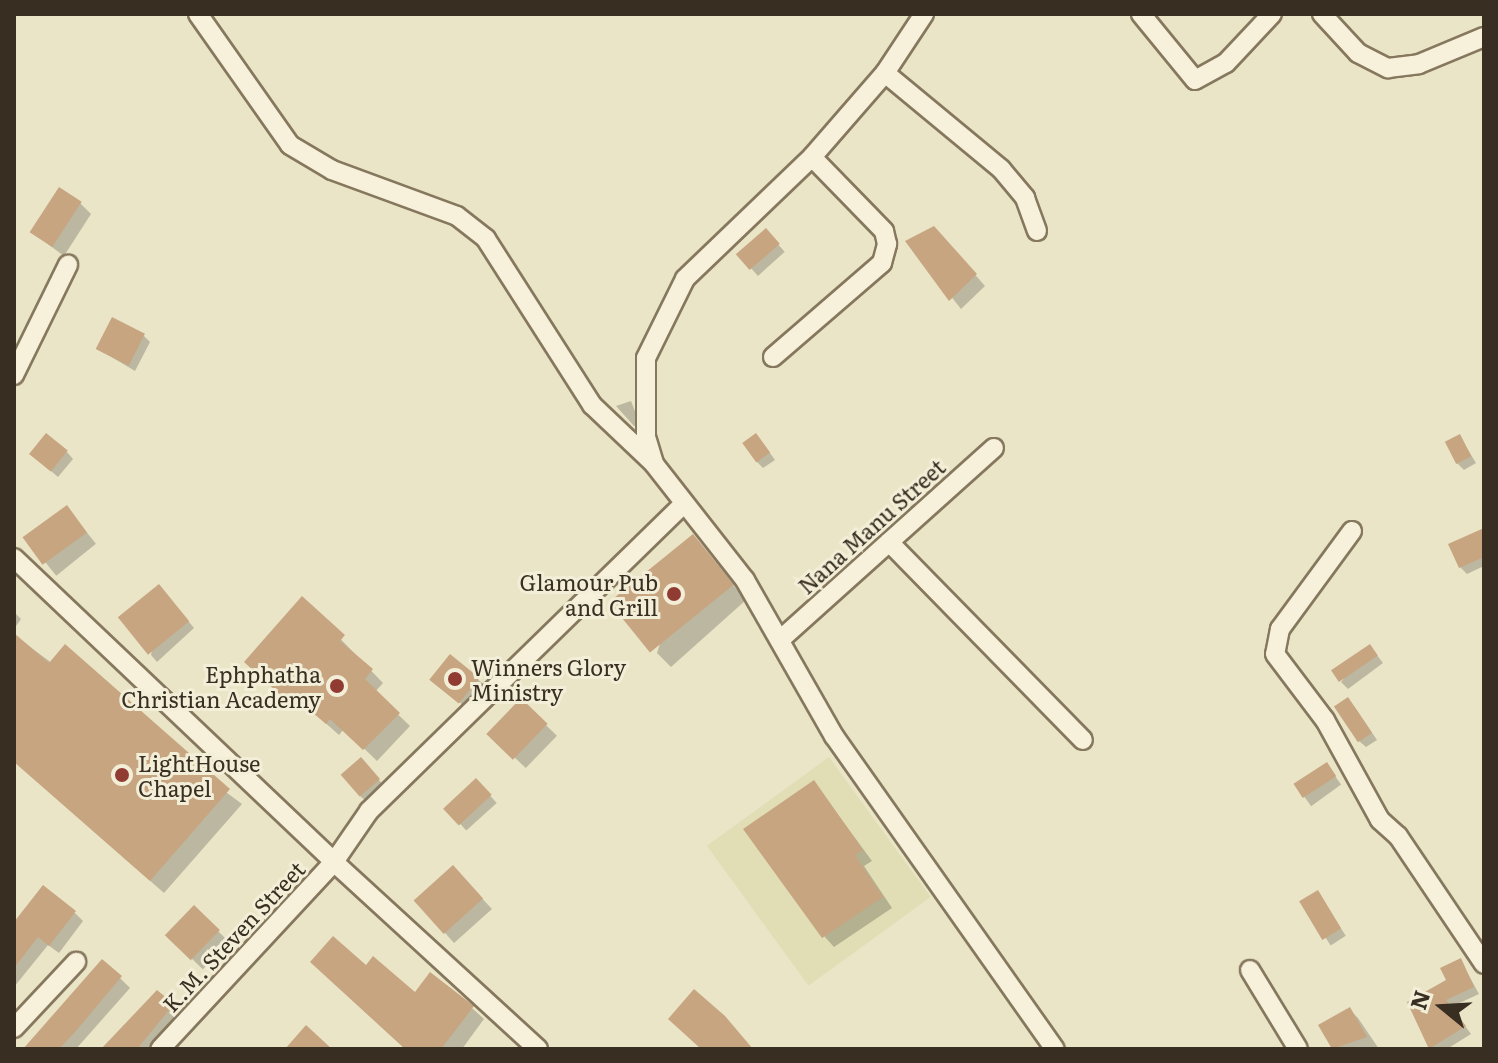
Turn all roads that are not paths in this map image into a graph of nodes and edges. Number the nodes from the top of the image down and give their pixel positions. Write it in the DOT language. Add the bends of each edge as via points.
graph roads {
  1 [pos="198,14"];
  2 [pos="924,14"];
  3 [pos="1141,14"];
  4 [pos="1272,14"];
  5 [pos="1322,14"];
  6 [pos="1484,37"];
  7 [pos="885,73"];
  8 [pos="812,157"];
  9 [pos="1037,231"];
  10 [pos="68,265"];
  11 [pos="773,357"];
  12 [pos="14,375"];
  13 [pos="994,448"];
  14 [pos="654,464"];
  15 [pos="684,504"];
  16 [pos="1352,531"];
  17 [pos="889,542"];
  18 [pos="14,558"];
  19 [pos="781,639"];
  20 [pos="1083,740"];
  21 [pos="334,862"];
  22 [pos="76,962"];
  23 [pos="1484,964"];
  24 [pos="1250,970"];
  25 [pos="14,1028"];
  26 [pos="160,1049"];
  27 [pos="538,1049"];
  28 [pos="1055,1049"];
  29 [pos="1298,1049"];
  1 -- 14 [label="street" via="290,145 332,170 457,216 486,239 592,405"];
  2 -- 7 [label="street"];
  3 -- 4 [label="street" via="1195,80 1226,63"];
  5 -- 6 [label="street" via="1358,53 1388,68 1419,64"];
  7 -- 8 [label="street"];
  7 -- 9 [label="street" via="1001,169 1025,198"];
  8 -- 11 [label="street" via="884,231 887,244 882,263"];
  8 -- 14 [label="street" via="685,279 661,321 642,391"];
  10 -- 12 [label="street"];
  13 -- 17 [label="street, Nana Manu Street"];
  14 -- 15 [label="street"];
  15 -- 19 [label="street"];
  15 -- 21 [label="street" via="369,811"];
  16 -- 23 [label="street" via="1280,629 1275,654 1325,720 1380,820 1398,836"];
  17 -- 19 [label="street, Nana Manu Street"];
  17 -- 20 [label="street"];
  18 -- 21 [label="street, K.M. Steven Street"];
  19 -- 28 [label="street" via="834,736"];
  21 -- 26 [label="street, K.M. Steven Street"];
  21 -- 27 [label="street"];
  22 -- 25 [label="street"];
  24 -- 29 [label="street"];
}
